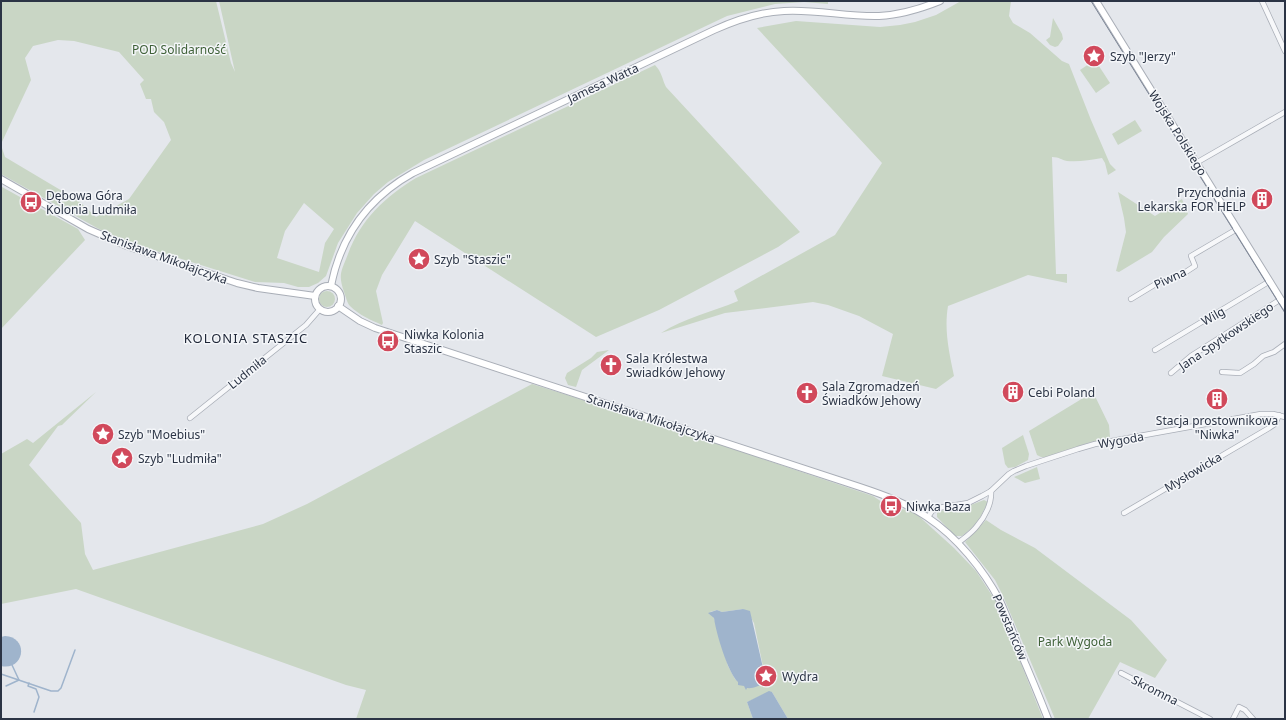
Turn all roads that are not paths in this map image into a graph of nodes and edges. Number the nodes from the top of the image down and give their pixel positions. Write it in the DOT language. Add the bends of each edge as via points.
graph roads {
  1 [pos="940,1"];
  2 [pos="1096,1"];
  3 [pos="1262,1"];
  4 [pos="1285,51"];
  5 [pos="1285,112"];
  6 [pos="1196,163"];
  7 [pos="1,179"];
  8 [pos="1237,228"];
  9 [pos="1270,281"];
  10 [pos="331,286"];
  11 [pos="315,296"];
  12 [pos="1131,299"];
  13 [pos="1281,299"];
  14 [pos="338,306"];
  15 [pos="1285,306"];
  16 [pos="320,309"];
  17 [pos="1285,344"];
  18 [pos="1155,350"];
  19 [pos="1222,372"];
  20 [pos="1171,373"];
  21 [pos="1279,415"];
  22 [pos="1285,416"];
  23 [pos="190,418"];
  24 [pos="991,491"];
  25 [pos="1124,513"];
  26 [pos="928,517"];
  27 [pos="958,543"];
  28 [pos="1121,673"];
  29 [pos="1048,719"];
  30 [pos="1210,719"];
  31 [pos="1233,719"];
  32 [pos="1252,719"];
  1 -- 10 [label="street, Jamesa Watta" via="893,15 784,11 727,24 414,173 392,186 371,205 355,225 342,250"];
  2 -- 6 [label="street, Wojska Polskiego"];
  3 -- 4 [label="street"];
  5 -- 6 [label="street"];
  6 -- 8 [label="street, Wojska Polskiego"];
  7 -- 11 [label="street, Stanisława Mikołajczyka" via="88,229 127,246 237,283"];
  8 -- 9 [label="street, Wojska Polskiego"];
  8 -- 12 [label="street, Piwna" via="1192,256 1195,266 1178,277 1159,282"];
  9 -- 13 [label="street, Wojska Polskiego"];
  9 -- 18 [label="street, Wilg"];
  10 -- 11 [label="street" via="319,289"];
  10 -- 14 [label="street" via="339,292"];
  11 -- 16 [label="street"];
  13 -- 15 [label="street, Wojska Polskiego"];
  13 -- 20 [label="street, Jana Spytkowskiego" via="1191,356"];
  14 -- 16 [label="street" via="332,311"];
  14 -- 26 [label="street, Stanisława Mikołajczyka" via="375,328 878,493"];
  16 -- 23 [label="street, Ludmiła" via="306,325"];
  17 -- 19 [label="street" via="1240,373"];
  21 -- 22 [label="street, Wygoda"];
  21 -- 24 [label="street, Wygoda" via="1261,414 1086,446 1014,471"];
  21 -- 25 [label="street, Mysłowicka" via="1275,424 1269,428"];
  24 -- 26 [label="street, Wygoda" via="968,503 938,508"];
  24 -- 27 [label="street" via="991,498 977,527"];
  26 -- 27 [label="street, Stanisława Mikołajczyka"];
  27 -- 29 [label="street, Powstańców" via="982,572 1000,602"];
  28 -- 30 [label="street, Skromna"];
  31 -- 32 [label="street" via="1239,707"];
}
